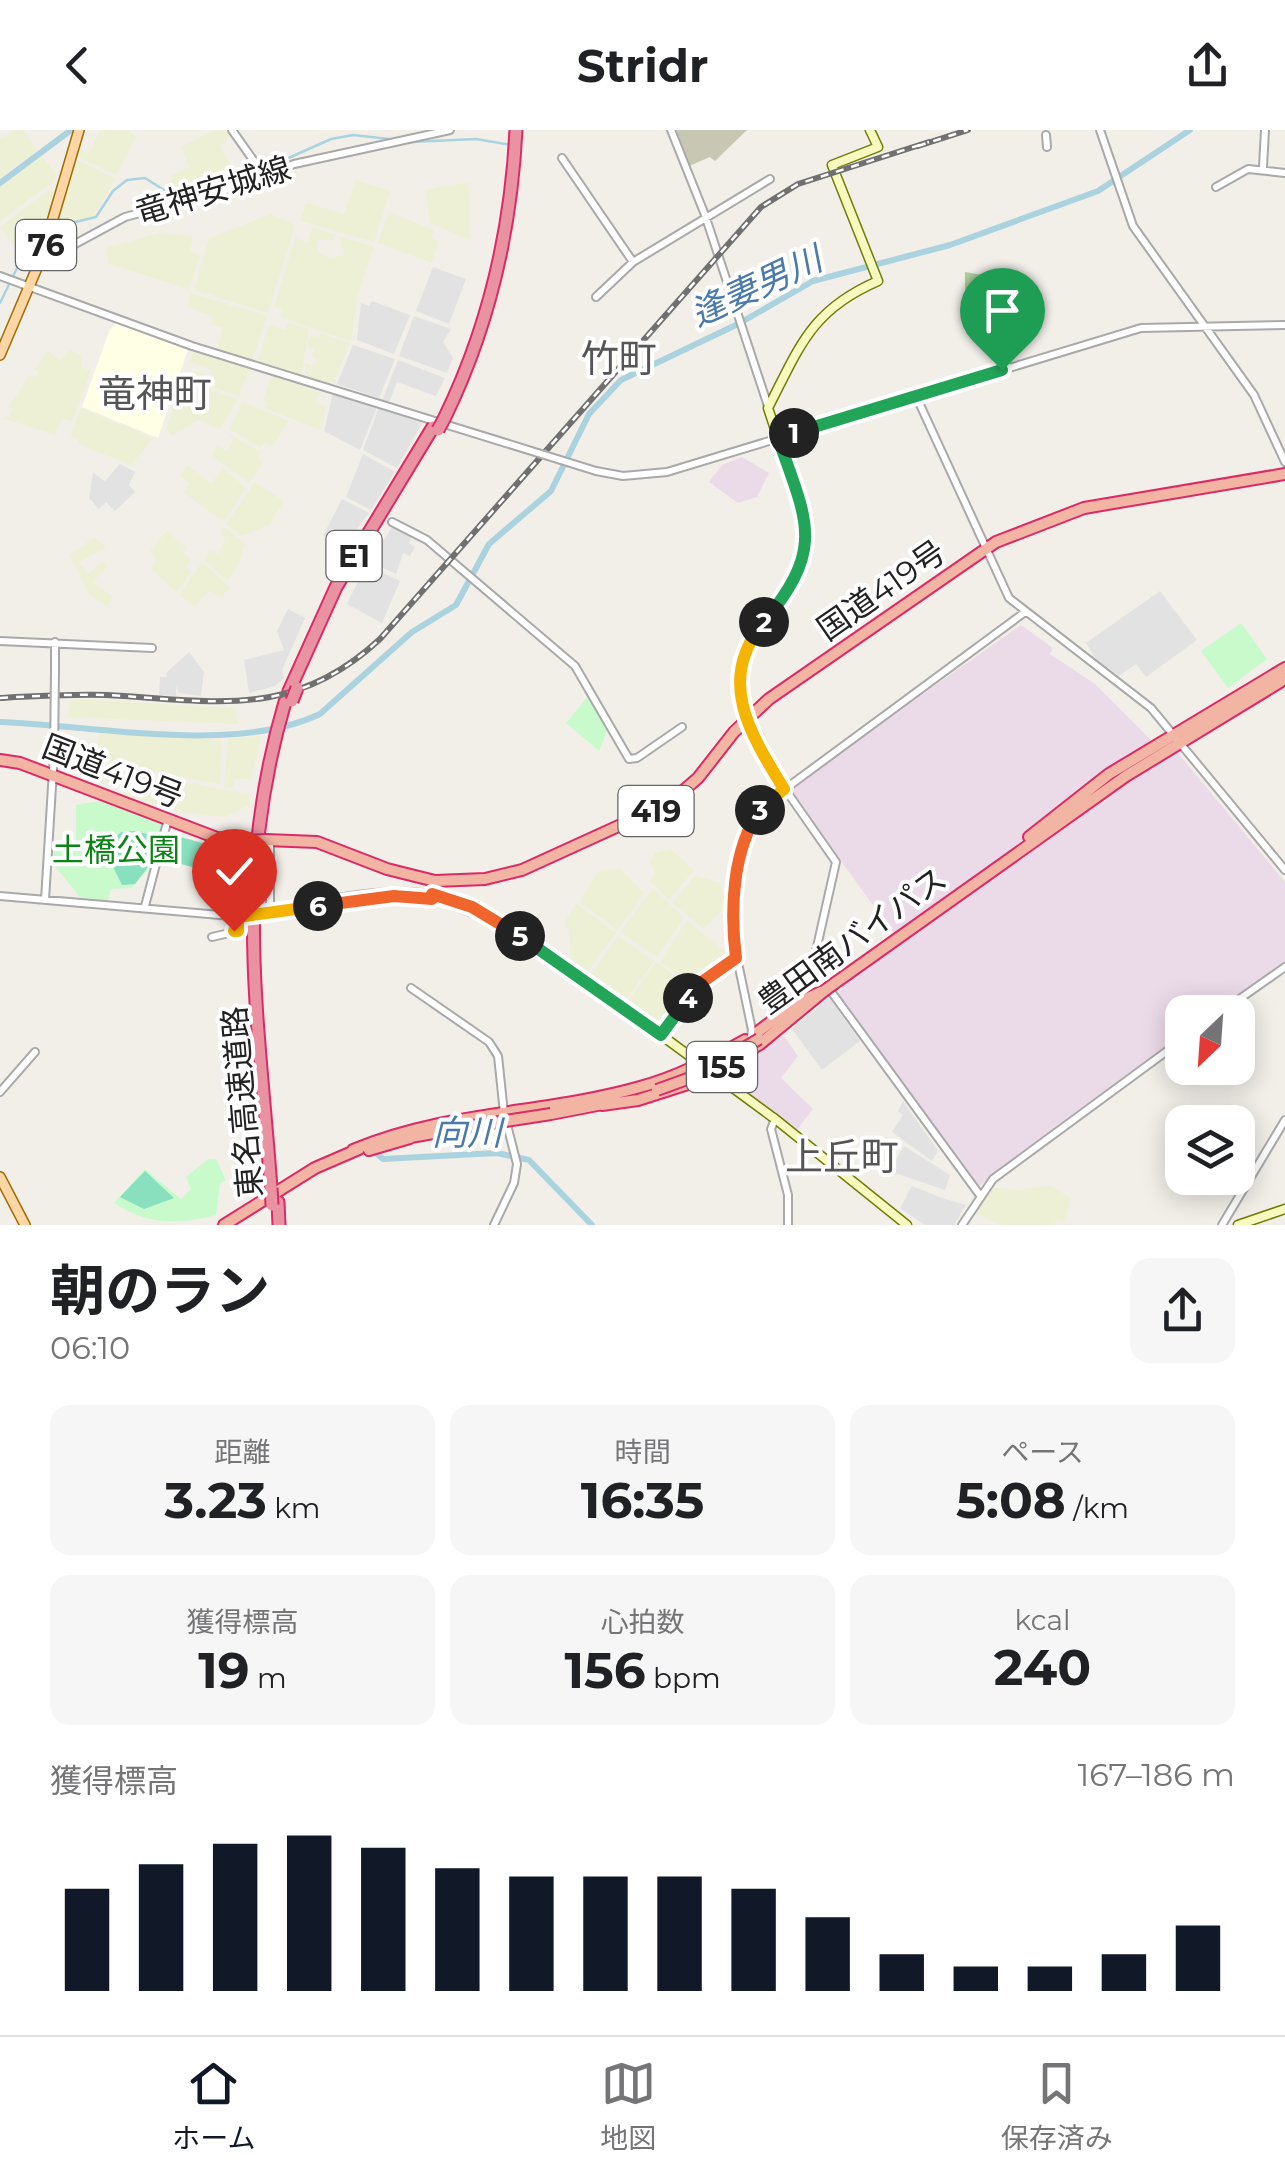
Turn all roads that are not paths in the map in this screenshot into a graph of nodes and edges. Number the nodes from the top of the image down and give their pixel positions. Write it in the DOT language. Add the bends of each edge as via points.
graph roads {
  1 [pos="79,130"];
  2 [pos="232,130"];
  3 [pos="450,130"];
  4 [pos="513,130"];
  5 [pos="671,130"];
  6 [pos="870,130"];
  7 [pos="1100,130"];
  8 [pos="1265,130"];
  9 [pos="1046,135"];
  10 [pos="1047,147"];
  11 [pos="562,158"];
  12 [pos="1264,168"];
  13 [pos="1285,173"];
  14 [pos="263,174"];
  15 [pos="770,178"];
  16 [pos="1216,186"];
  17 [pos="705,215"];
  18 [pos="42,256"];
  19 [pos="633,262"];
  20 [pos="0,276"];
  21 [pos="30,287"];
  22 [pos="596,296"];
  23 [pos="1205,325"];
  24 [pos="1285,325"];
  25 [pos="0,354"];
  26 [pos="915,396"];
  27 [pos="768,408"];
  28 [pos="778,438"];
  29 [pos="1285,462"];
  30 [pos="1285,474"];
  31 [pos="392,522"];
  32 [pos="986,549"];
  33 [pos="1025,612"];
  34 [pos="0,641"];
  35 [pos="54,642"];
  36 [pos="152,648"];
  37 [pos="1285,668"];
  38 [pos="1285,679"];
  39 [pos="749,716"];
  40 [pos="682,727"];
  41 [pos="1177,738"];
  42 [pos="0,760"];
  43 [pos="53,776"];
  44 [pos="784,789"];
  45 [pos="168,818"];
  46 [pos="268,840"];
  47 [pos="1285,870"];
  48 [pos="435,881"];
  49 [pos="0,894"];
  50 [pos="432,897"];
  51 [pos="45,898"];
  52 [pos="145,906"];
  53 [pos="267,911"];
  54 [pos="242,916"];
  55 [pos="212,937"];
  56 [pos="736,958"];
  57 [pos="1285,966"];
  58 [pos="411,988"];
  59 [pos="824,991"];
  60 [pos="1244,995"];
  61 [pos="759,1035"];
  62 [pos="660,1036"];
  63 [pos="736,1051"];
  64 [pos="35,1052"];
  65 [pos="1165,1053"];
  66 [pos="706,1069"];
  67 [pos="0,1092"];
  68 [pos="602,1105"];
  69 [pos="504,1113"];
  70 [pos="775,1119"];
  71 [pos="1285,1120"];
  72 [pos="430,1133"];
  73 [pos="354,1150"];
  74 [pos="0,1178"];
  75 [pos="0,1186"];
  76 [pos="979,1194"];
  77 [pos="1285,1208"];
  78 [pos="239,1220"];
  79 [pos="22,1225"];
  80 [pos="222,1225"];
  81 [pos="276,1225"];
  82 [pos="494,1225"];
  83 [pos="788,1225"];
  84 [pos="907,1225"];
  85 [pos="962,1225"];
  86 [pos="1222,1225"];
  87 [pos="1238,1225"];
  1 -- 18 [label="main road, 76"];
  2 -- 14 [label="street"];
  3 -- 14 [label="street, 竜神安城線"];
  4 -- 81 [label="highway, 東名高速道路 / E1, bridge" via="494,263 474,332 438,423 336,586 283,719 259,810 251,885 254,1006"];
  5 -- 17 [label="street"];
  6 -- 27 [label="main road" via="878,147 832,165 878,282 837,300 809,328"];
  7 -- 23 [label="street" via="1116,187 1142,240"];
  8 -- 12 [label="street"];
  9 -- 10 [label="street"];
  11 -- 19 [label="street"];
  12 -- 13 [label="street"];
  12 -- 16 [label="street"];
  14 -- 18 [label="street, 竜神安城線" via="116,220"];
  15 -- 17 [label="street"];
  17 -- 19 [label="street"];
  17 -- 27 [label="street"];
  18 -- 21 [label="main road, 76"];
  19 -- 22 [label="street"];
  20 -- 21 [label="street"];
  21 -- 25 [label="main road, 76"];
  21 -- 28 [label="street, bridge" via="192,346 596,471 655,475"];
  23 -- 24 [label="street"];
  23 -- 26 [label="street" via="1126,332"];
  23 -- 29 [label="street" via="1254,396"];
  26 -- 28 [label="street"];
  26 -- 32 [label="street"];
  27 -- 28 [label="main road"];
  28 -- 39 [label="main road" via="803,514 806,551 792,587 740,659 738,691"];
  30 -- 32 [label="highway, 国道419号 / 419" via="1084,508"];
  31 -- 40 [label="street" via="428,540 582,674 627,758"];
  32 -- 33 [label="street" via="1008,598"];
  32 -- 39 [label="highway, 国道419号 / 419"];
  33 -- 41 [label="street" via="1133,692"];
  33 -- 44 [label="street"];
  34 -- 35 [label="street"];
  35 -- 36 [label="street"];
  35 -- 43 [label="street, bridge"];
  37 -- 41 [label="highway, 豊田南バイパス / 155"];
  38 -- 41 [label="highway, 豊田南バイパス / 155"];
  39 -- 44 [label="main road"];
  39 -- 48 [label="highway, 国道419号 / 419" via="698,778 654,812 515,872"];
  41 -- 47 [label="street"];
  41 -- 59 [label="highway, 豊田南バイパス / 155, bridge" via="1056,814"];
  42 -- 43 [label="highway, 国道419号 / 419"];
  43 -- 45 [label="highway, 国道419号 / 419"];
  43 -- 51 [label="street"];
  44 -- 56 [label="main road" via="762,806 750,830 734,895"];
  44 -- 76 [label="street" via="836,862 816,951 819,975"];
  45 -- 46 [label="highway, 国道419号 / 419, bridge" via="217,838"];
  45 -- 52 [label="street"];
  46 -- 48 [label="highway, 国道419号 / 419" via="317,842"];
  46 -- 53 [label="street"];
  48 -- 50 [label="street"];
  49 -- 51 [label="street"];
  50 -- 53 [label="street"];
  50 -- 62 [label="street" via="503,924"];
  51 -- 52 [label="street"];
  51 -- 54 [label="street"];
  52 -- 54 [label="street"];
  53 -- 54 [label="street, bridge"];
  54 -- 55 [label="street" via="238,931"];
  56 -- 62 [label="main road" via="695,987"];
  56 -- 63 [label="street" via="753,1037"];
  57 -- 60 [label="street"];
  58 -- 69 [label="street" via="493,1047"];
  59 -- 61 [label="highway, 豊田南バイパス / 155"];
  59 -- 66 [label="highway, 155" via="760,1044"];
  61 -- 66 [label="highway, 155, bridge"];
  61 -- 68 [label="highway, 豊田南バイパス / 155, bridge" via="700,1074"];
  62 -- 66 [label="main road"];
  64 -- 67 [label="street"];
  65 -- 76 [label="street"];
  66 -- 68 [label="highway, 155" via="655,1096"];
  66 -- 69 [label="highway, 155"];
  66 -- 70 [label="main road"];
  68 -- 72 [label="highway, 豊田南バイパス / 155, bridge"];
  69 -- 73 [label="highway, 155" via="400,1132"];
  69 -- 82 [label="street" via="516,1156 514,1183"];
  70 -- 83 [label="street"];
  70 -- 84 [label="main road"];
  71 -- 86 [label="street"];
  72 -- 73 [label="highway, 豊田南バイパス / 155"];
  72 -- 78 [label="highway, 豊田南バイパス / 155" via="337,1162"];
  73 -- 78 [label="highway, 豊田南バイパス / 155"];
  74 -- 79 [label="main road"];
  75 -- 79 [label="main road"];
  76 -- 85 [label="street"];
  77 -- 87 [label="main road"];
  78 -- 80 [label="highway, 豊田南バイパス / 155"];
}
